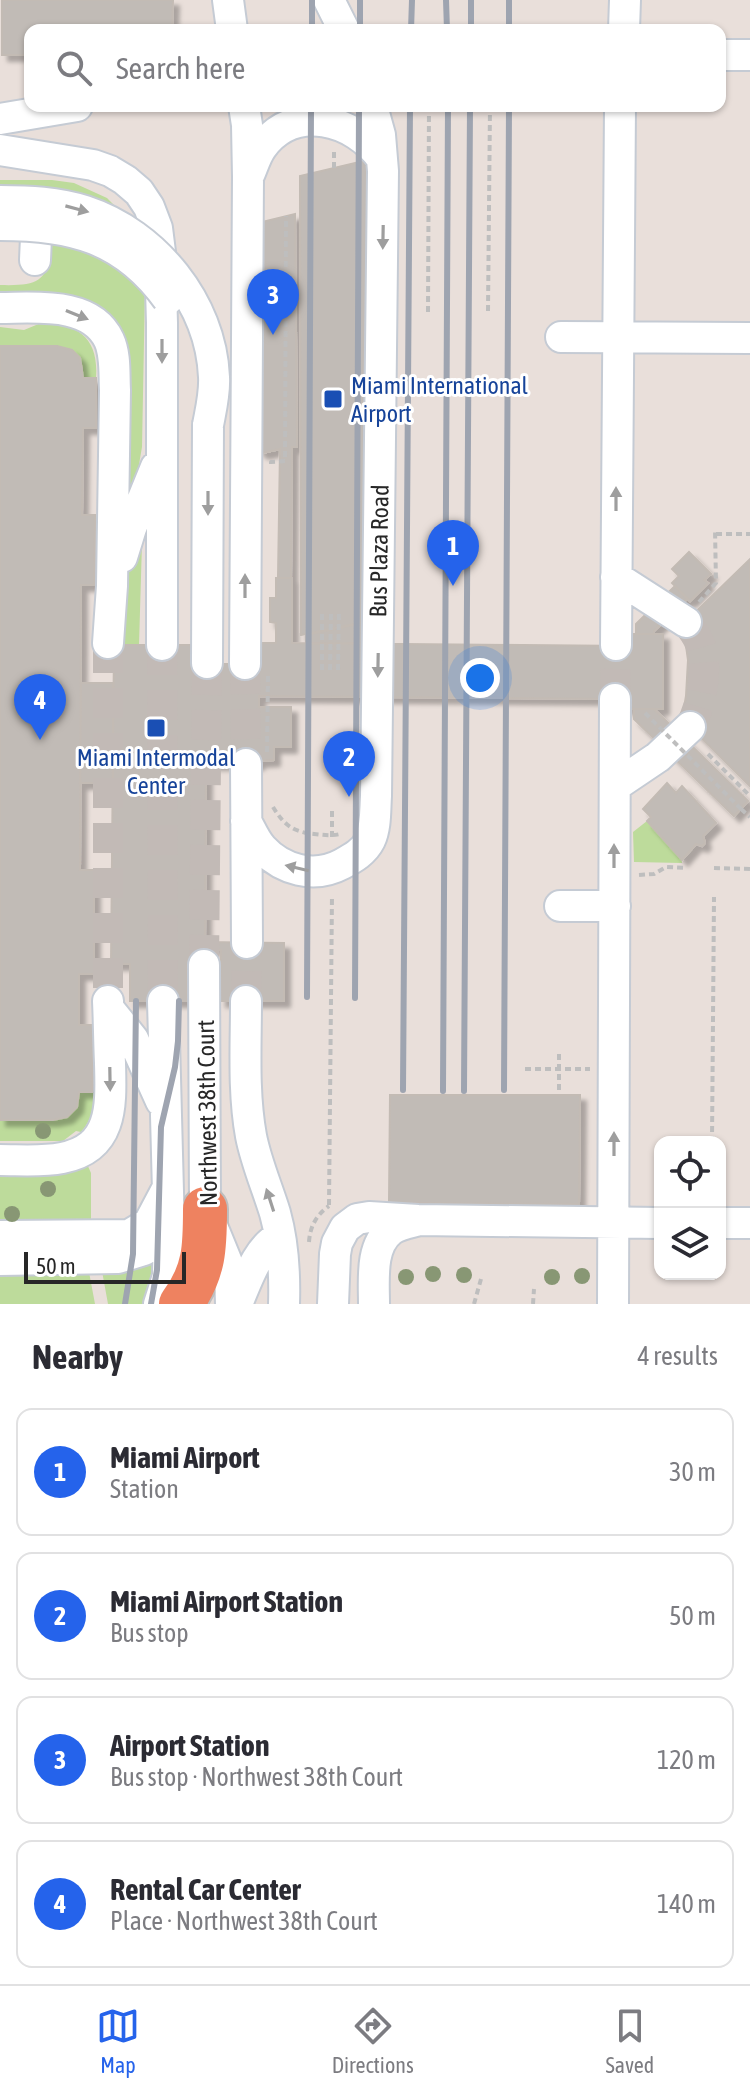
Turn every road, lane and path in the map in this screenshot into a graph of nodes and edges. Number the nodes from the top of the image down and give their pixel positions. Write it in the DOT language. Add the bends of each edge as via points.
graph roads {
  1 [pos="228,0"];
  2 [pos="329,0"];
  3 [pos="625,0"];
  4 [pos="231,24"];
  5 [pos="341,24"];
  6 [pos="624,24"];
  7 [pos="726,55"];
  8 [pos="750,55"];
  9 [pos="41,112"];
  10 [pos="245,112"];
  11 [pos="374,112"];
  12 [pos="429,112"];
  13 [pos="490,112"];
  14 [pos="620,112"];
  15 [pos="0,119"];
  16 [pos="334,149"];
  17 [pos="0,150"];
  18 [pos="382,159"];
  19 [pos="334,168"];
  20 [pos="248,177"];
  21 [pos="0,201"];
  22 [pos="286,216"];
  23 [pos="0,225"];
  24 [pos="0,308"];
  25 [pos="488,311"];
  26 [pos="428,312"];
  27 [pos="561,337"];
  28 [pos="617,337"];
  29 [pos="750,338"];
  30 [pos="208,425"];
  31 [pos="162,454"];
  32 [pos="271,477"];
  33 [pos="750,534"];
  34 [pos="616,577"];
  35 [pos="112,586"];
  36 [pos="339,610"];
  37 [pos="322,611"];
  38 [pos="331,611"];
  39 [pos="690,614"];
  40 [pos="108,643"];
  41 [pos="162,645"];
  42 [pos="616,645"];
  43 [pos="207,663"];
  44 [pos="256,670"];
  45 [pos="322,670"];
  46 [pos="330,670"];
  47 [pos="338,670"];
  48 [pos="615,699"];
  49 [pos="645,713"];
  50 [pos="690,727"];
  51 [pos="708,754"];
  52 [pos="257,759"];
  53 [pos="615,786"];
  54 [pos="750,796"];
  55 [pos="270,802"];
  56 [pos="332,811"];
  57 [pos="750,817"];
  58 [pos="246,821"];
  59 [pos="349,828"];
  60 [pos="332,835"];
  61 [pos="332,851"];
  62 [pos="686,868"];
  63 [pos="714,868"];
  64 [pos="750,869"];
  65 [pos="630,875"];
  66 [pos="332,889"];
  67 [pos="714,897"];
  68 [pos="560,906"];
  69 [pos="615,906"];
  70 [pos="247,943"];
  71 [pos="204,965"];
  72 [pos="163,1001"];
  73 [pos="246,1001"];
  74 [pos="559,1054"];
  75 [pos="525,1069"];
  76 [pos="559,1069"];
  77 [pos="598,1069"];
  78 [pos="559,1090"];
  79 [pos="165,1111"];
  80 [pos="712,1136"];
  81 [pos="0,1160"];
  82 [pos="329,1205"];
  83 [pos="181,1209"];
  84 [pos="418,1220"];
  85 [pos="613,1222"];
  86 [pos="654,1223"];
  87 [pos="726,1223"];
  88 [pos="750,1223"];
  89 [pos="0,1236"];
  90 [pos="280,1236"];
  91 [pos="0,1260"];
  92 [pos="481,1279"];
  93 [pos="534,1289"];
  94 [pos="159,1304"];
  95 [pos="181,1304"];
  96 [pos="234,1304"];
  97 [pos="284,1304"];
  98 [pos="333,1304"];
  99 [pos="374,1304"];
  100 [pos="474,1304"];
  101 [pos="533,1304"];
  102 [pos="613,1304"];
  1 -- 4 [label="street"];
  2 -- 5 [label="street"];
  3 -- 6 [label="street"];
  7 -- 8 [label="street"];
  9 -- 15 [label="street"];
  10 -- 20 [label="street"];
  11 -- 18 [label="street, Bus Plaza Road"];
  12 -- 26 [label="path"];
  13 -- 25 [label="path"];
  14 -- 28 [label="street"];
  16 -- 19 [label="path"];
  17 -- 31 [label="street, one-way" via="110,171 139,192 149,207 160,252"];
  18 -- 20 [label="street" via="343,126 307,120 273,135 260,149"];
  18 -- 58 [label="street, Bus Plaza Road, one-way" via="374,826 363,851 315,872 280,863 261,847"];
  44 -- 20 [label="street, one-way"];
  21 -- 30 [label="street, one-way, bridge" via="51,203 98,216 128,231 167,265 196,309 210,347 214,379"];
  22 -- 32 [label="path" via="285,461 271,462"];
  23 -- 30 [label="street, bridge" via="47,226 81,234 108,245 144,271 187,331"];
  24 -- 35 [label="street, one-way" via="75,311 109,339 115,390"];
  27 -- 28 [label="street"];
  28 -- 29 [label="street"];
  34 -- 28 [label="street, one-way"];
  30 -- 43 [label="street, one-way"];
  31 -- 35 [label="street"];
  31 -- 41 [label="street"];
  33 -- 39 [label="path" via="715,531 716,583"];
  34 -- 39 [label="street"];
  34 -- 42 [label="street"];
  35 -- 40 [label="street"];
  36 -- 47 [label="path"];
  37 -- 45 [label="path"];
  38 -- 46 [label="path"];
  44 -- 52 [label="path"];
  48 -- 53 [label="street"];
  49 -- 57 [label="path, bridge"];
  50 -- 53 [label="street"];
  51 -- 54 [label="path"];
  52 -- 58 [label="street"];
  69 -- 53 [label="street, one-way"];
  55 -- 60 [label="path" via="282,822 298,833"];
  56 -- 60 [label="path"];
  58 -- 70 [label="street"];
  59 -- 60 [label="path"];
  60 -- 61 [label="path"];
  62 -- 65 [label="path"];
  63 -- 64 [label="path"];
  66 -- 82 [label="path"];
  67 -- 80 [label="path"];
  68 -- 69 [label="street"];
  85 -- 69 [label="street, one-way"];
  71 -- 83 [label="street, Northwest 38th Court"];
  72 -- 79 [label="street"];
  90 -- 73 [label="street, one-way" via="248,1118"];
  74 -- 76 [label="path"];
  75 -- 76 [label="path"];
  76 -- 77 [label="path"];
  76 -- 78 [label="path"];
  79 -- 81 [label="street, one-way" via="133,1039 108,1005 111,1106 96,1139 63,1158"];
  79 -- 83 [label="street"];
  83 -- 89 [label="street" via="129,1235"];
  83 -- 91 [label="street" via="144,1250 118,1258"];
  83 -- 94 [label="street"];
  83 -- 95 [label="highway" via="205,1252"];
  83 -- 96 [label="street, Northwest 38th Court" via="230,1270"];
  84 -- 85 [label="street"];
  84 -- 98 [label="street" via="369,1217 350,1223 335,1254"];
  84 -- 99 [label="street" via="393,1228 382,1238 374,1269"];
  85 -- 86 [label="street"];
  85 -- 102 [label="street"];
  87 -- 88 [label="street"];
  90 -- 96 [label="street" via="269,1241"];
  90 -- 97 [label="street"];
  92 -- 100 [label="path"];
  93 -- 101 [label="path"];
}
